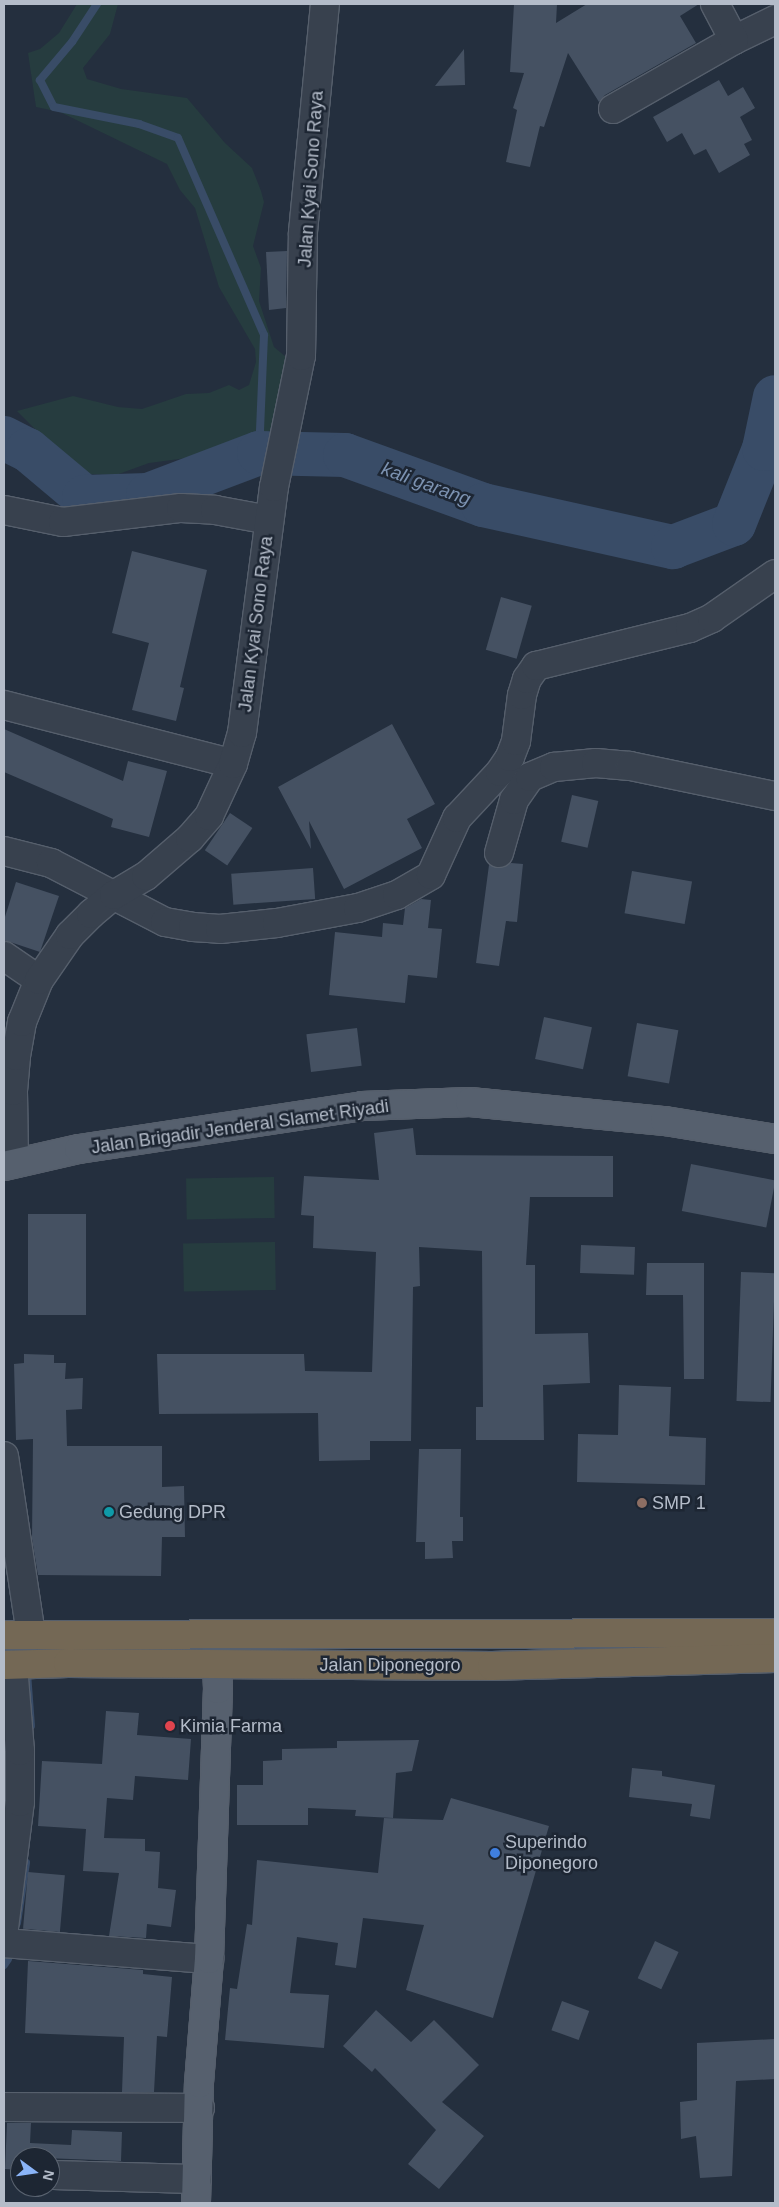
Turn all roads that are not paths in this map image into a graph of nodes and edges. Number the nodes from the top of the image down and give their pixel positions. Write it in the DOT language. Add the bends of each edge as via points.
graph roads {
  1 [pos="325,4"];
  2 [pos="714,4"];
  3 [pos="775,20"];
  4 [pos="734,40"];
  5 [pos="613,109"];
  6 [pos="4,510"];
  7 [pos="269,520"];
  8 [pos="775,574"];
  9 [pos="4,705"];
  10 [pos="233,764"];
  11 [pos="775,796"];
  12 [pos="4,851"];
  13 [pos="499,852"];
  14 [pos="114,895"];
  15 [pos="4,956"];
  16 [pos="39,980"];
  17 [pos="775,1139"];
  18 [pos="9,1164"];
  19 [pos="4,1456"];
  20 [pos="632,1634"];
  21 [pos="775,1634"];
  22 [pos="19,1635"];
  23 [pos="71,1635"];
  24 [pos="216,1636"];
  25 [pos="775,1658"];
  26 [pos="68,1663"];
  27 [pos="218,1664"];
  28 [pos="634,1664"];
  29 [pos="12,1665"];
  30 [pos="4,1928"];
  31 [pos="4,1943"];
  32 [pos="209,1959"];
  33 [pos="6,2107"];
  34 [pos="200,2108"];
  35 [pos="60,2176"];
  36 [pos="197,2191"];
  1 -- 7 [label="street, Jalan Kyai Sono Raya" via="303,232 303,329"];
  2 -- 4 [label="street"];
  3 -- 4 [label="street"];
  4 -- 5 [label="street"];
  6 -- 7 [label="street" via="63,522 180,508 215,510"];
  7 -- 10 [label="street, Jalan Kyai Sono Raya" via="248,694"];
  8 -- 14 [label="street" via="712,618 690,628 536,666 522,695 516,741 510,757 457,818 431,875 404,892 358,908 277,923 220,929 165,922"];
  9 -- 10 [label="street"];
  10 -- 14 [label="street, Jalan Kyai Sono Raya" via="209,816 190,838 146,876"];
  11 -- 13 [label="street" via="630,766 596,763 554,767 530,777 514,800 507,815"];
  12 -- 14 [label="street" via="51,863"];
  14 -- 16 [label="street, Jalan Kyai Sono Raya" via="70,935"];
  15 -- 16 [label="street"];
  16 -- 18 [label="street, Jalan Kyai Sono Raya" via="22,1022 16,1056"];
  17 -- 18 [label="main road, Jalan Brigadir Jenderal Slamet Riyadi" via="665,1121 470,1102 362,1106 79,1149"];
  19 -- 22 [label="street"];
  20 -- 21 [label="highway, Jalan Diponegoro"];
  20 -- 24 [label="highway, Jalan Diponegoro"];
  20 -- 28 [label="highway"];
  22 -- 23 [label="highway, Jalan Diponegoro"];
  23 -- 24 [label="highway, Jalan Diponegoro"];
  23 -- 26 [label="highway"];
  24 -- 27 [label="main road"];
  25 -- 28 [label="highway, Jalan Diponegoro"];
  26 -- 27 [label="highway, Jalan Diponegoro"];
  26 -- 29 [label="highway, Jalan Diponegoro"];
  27 -- 28 [label="highway, Jalan Diponegoro"];
  27 -- 32 [label="main road"];
  29 -- 30 [label="street" via="20,1751 20,1802"];
  31 -- 32 [label="street"];
  32 -- 34 [label="main road"];
  33 -- 34 [label="street"];
  34 -- 36 [label="main road"];
  35 -- 36 [label="street"];
}
